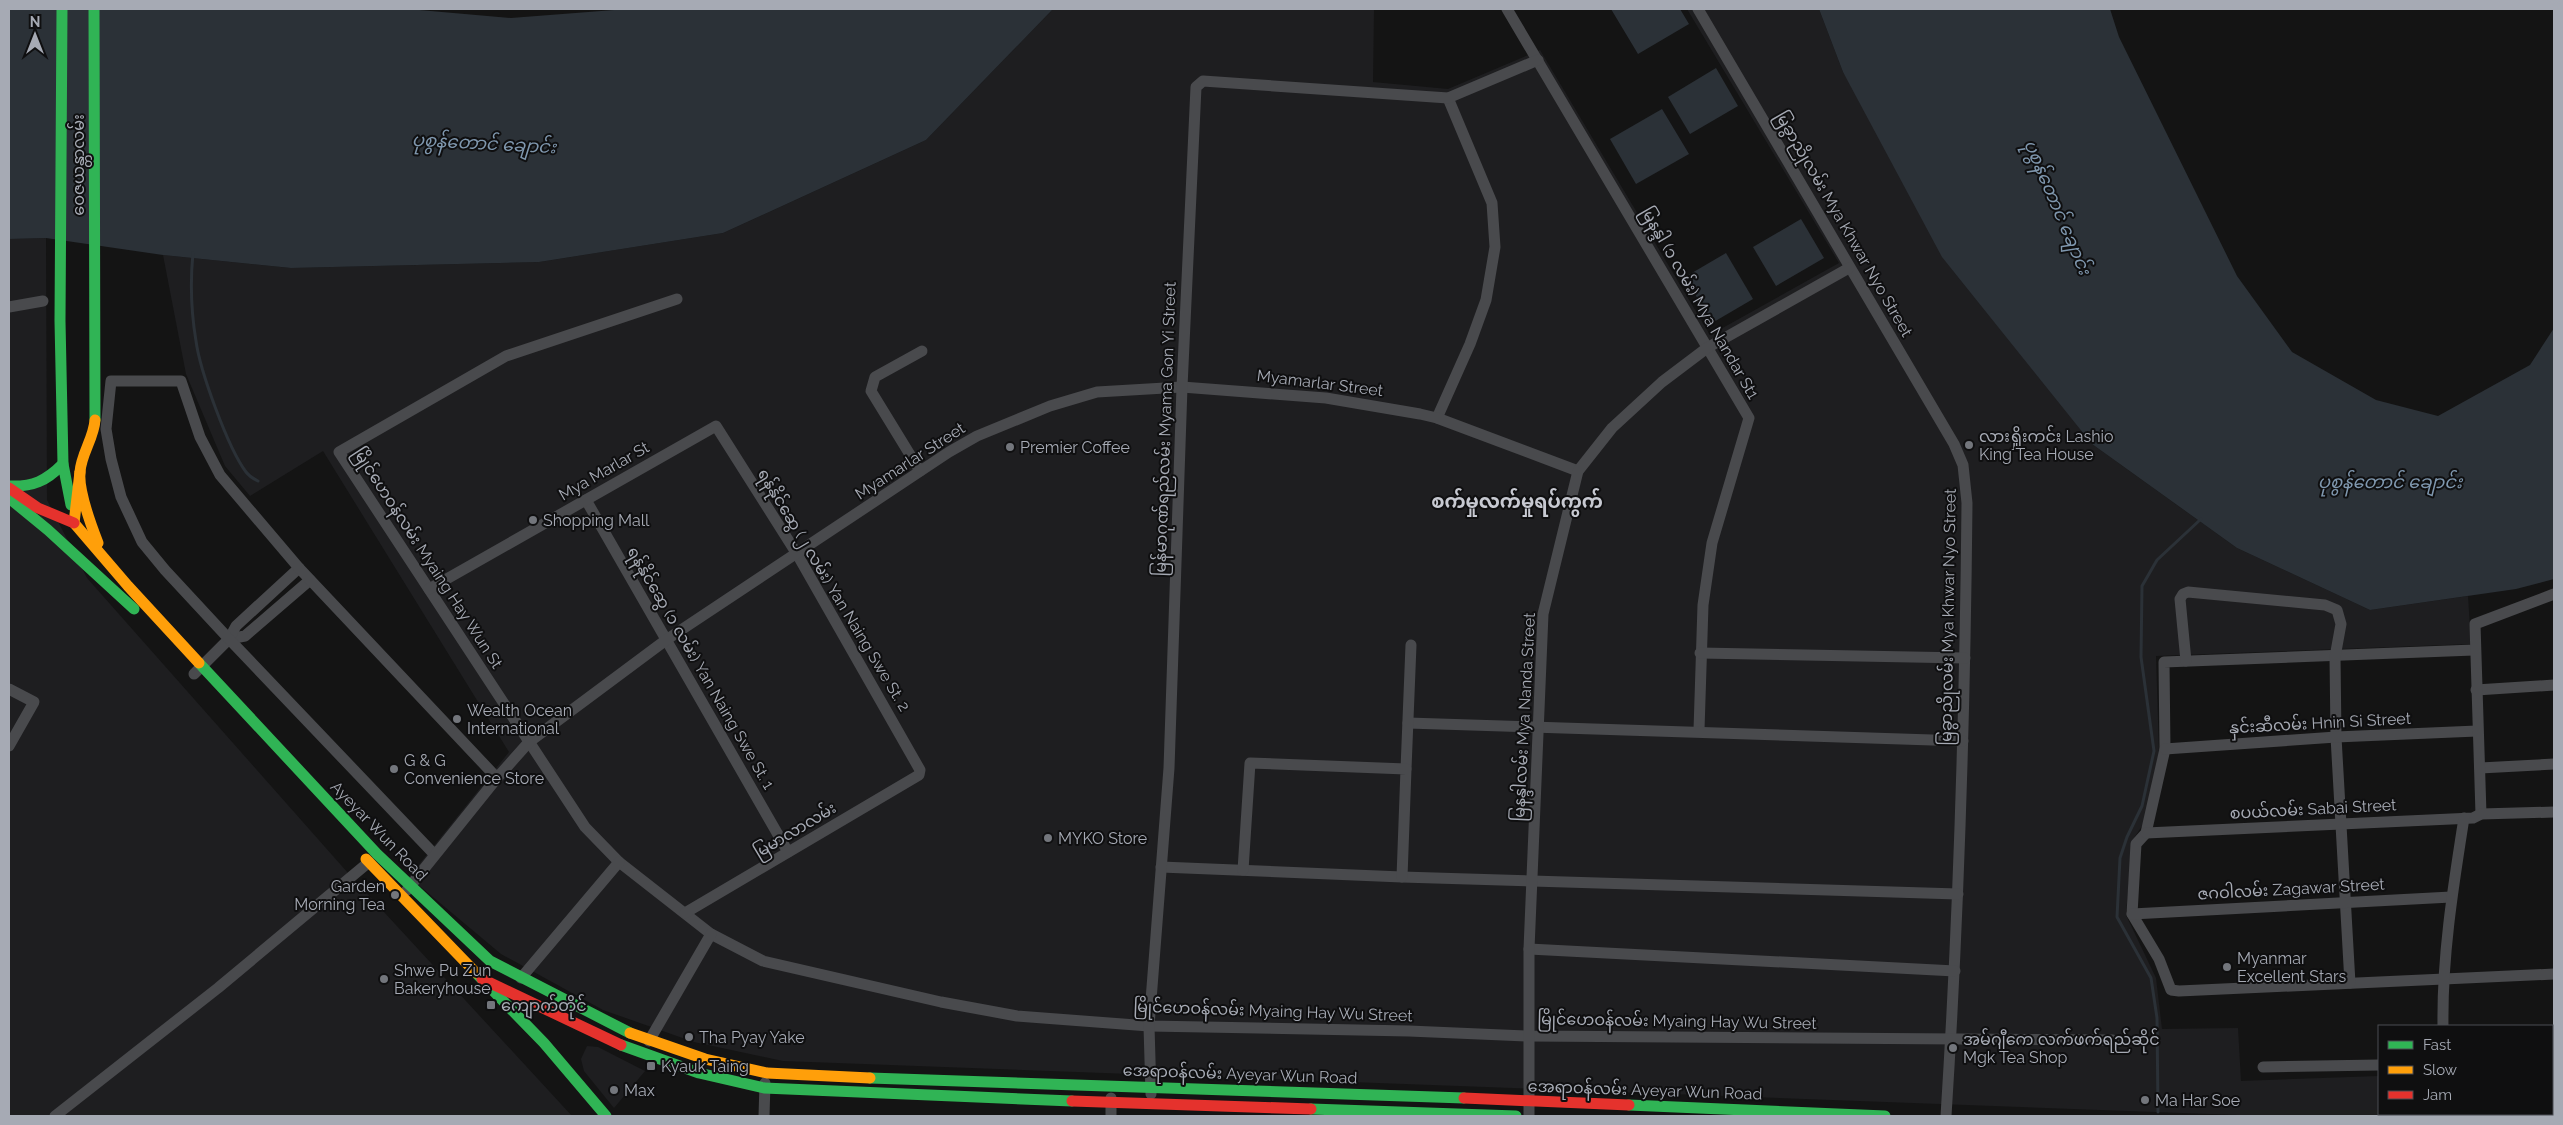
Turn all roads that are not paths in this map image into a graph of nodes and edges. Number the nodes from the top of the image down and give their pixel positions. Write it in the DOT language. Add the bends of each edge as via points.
graph roads {
  1 [pos="62,9"];
  2 [pos="94,9"];
  3 [pos="1507,9"];
  4 [pos="1698,9"];
  5 [pos="1538,60"];
  6 [pos="1448,98"];
  7 [pos="1848,268"];
  8 [pos="677,299"];
  9 [pos="43,301"];
  10 [pos="9,307"];
  11 [pos="1707,348"];
  12 [pos="922,351"];
  13 [pos="1182,387"];
  14 [pos="1436,418"];
  15 [pos="716,426"];
  16 [pos="63,464"];
  17 [pos="920,471"];
  18 [pos="1578,471"];
  19 [pos="80,472"];
  20 [pos="9,487"];
  21 [pos="9,498"];
  22 [pos="586,500"];
  23 [pos="74,523"];
  24 [pos="797,554"];
  25 [pos="106,560"];
  26 [pos="299,568"];
  27 [pos="97,573"];
  28 [pos="310,580"];
  29 [pos="429,588"];
  30 [pos="2554,594"];
  31 [pos="162,630"];
  32 [pos="229,639"];
  33 [pos="666,640"];
  34 [pos="1411,645"];
  35 [pos="2474,650"];
  36 [pos="1700,653"];
  37 [pos="2335,657"];
  38 [pos="1965,658"];
  39 [pos="2186,661"];
  40 [pos="198,670"];
  41 [pos="2554,685"];
  42 [pos="9,689"];
  43 [pos="2476,690"];
  44 [pos="1408,723"];
  45 [pos="1539,728"];
  46 [pos="1699,730"];
  47 [pos="2477,731"];
  48 [pos="2336,737"];
  49 [pos="1963,741"];
  50 [pos="529,742"];
  51 [pos="9,746"];
  52 [pos="2165,749"];
  53 [pos="2554,764"];
  54 [pos="2480,768"];
  55 [pos="1406,769"];
  56 [pos="920,773"];
  57 [pos="497,778"];
  58 [pos="2554,812"];
  59 [pos="2481,814"];
  60 [pos="2464,818"];
  61 [pos="2342,823"];
  62 [pos="2146,833"];
  63 [pos="788,852"];
  64 [pos="434,854"];
  65 [pos="369,862"];
  66 [pos="619,862"];
  67 [pos="1161,867"];
  68 [pos="1243,870"];
  69 [pos="1402,877"];
  70 [pos="1533,881"];
  71 [pos="410,887"];
  72 [pos="1958,894"];
  73 [pos="400,896"];
  74 [pos="2451,897"];
  75 [pos="2346,902"];
  76 [pos="685,913"];
  77 [pos="2132,914"];
  78 [pos="711,934"];
  79 [pos="1529,949"];
  80 [pos="490,962"];
  81 [pos="1955,972"];
  82 [pos="2554,974"];
  83 [pos="480,976"];
  84 [pos="521,978"];
  85 [pos="2442,979"];
  86 [pos="2350,984"];
  87 [pos="602,1020"];
  88 [pos="2443,1025"];
  89 [pos="1149,1026"];
  90 [pos="593,1033"];
  91 [pos="1528,1036"];
  92 [pos="1951,1040"];
  93 [pos="2113,1040"];
  94 [pos="649,1041"];
  95 [pos="2378,1065"];
  96 [pos="2263,1067"];
  97 [pos="767,1073"];
  98 [pos="1111,1086"];
  99 [pos="764,1088"];
  100 [pos="1151,1088"];
  101 [pos="1529,1101"];
  102 [pos="1111,1102"];
  103 [pos="1151,1103"];
  104 [pos="1190,1110"];
  105 [pos="1384,1114"];
  106 [pos="1454,1115"];
  107 [pos="55,1116"];
  108 [pos="606,1116"];
  109 [pos="764,1116"];
  110 [pos="1111,1116"];
  111 [pos="1516,1116"];
  112 [pos="1528,1116"];
  113 [pos="1885,1116"];
  114 [pos="1946,1116"];
  1 -- 16 [label="main road, ဝေဇယန္တာလမ်း" via="60,322"];
  2 -- 19 [label="main road, ဝေဇယန္တာလမ်း" via="94,432"];
  3 -- 5 [label="street, မြနန္ဒါ (၁ လမ်း) Mya Nandar St1"];
  4 -- 7 [label="street, မြခွာညိုလမ်း Mya Khwar Nyo Street" via="1782,147"];
  5 -- 6 [label="street"];
  5 -- 11 [label="street, မြနန္ဒါ (၁ လမ်း) Mya Nandar St1"];
  6 -- 13 [label="street, မြန်မာဂုဏ်ရည်လမ်း Myama Gon Yi Street" via="1203,81 1196,88"];
  6 -- 14 [label="street" via="1492,203 1495,247 1486,300"];
  7 -- 11 [label="street, မြနန္ဒါလမ်း Mya Nanda Street"];
  7 -- 38 [label="street, မြခွာညိုလမ်း Mya Khwar Nyo Street" via="1945,427 1963,465 1967,503"];
  8 -- 29 [label="street, မြိုင်ဟေဝန်လမ်း Myaing Hay Wun St" via="506,356 338,452"];
  9 -- 10 [label="street"];
  11 -- 18 [label="street, မြနန္ဒါလမ်း Mya Nanda Street" via="1662,382 1612,428"];
  11 -- 36 [label="street, မြနန္ဒါ (၁ လမ်း) Mya Nandar St1" via="1748,418 1712,543"];
  12 -- 17 [label="street" via="875,377 871,391"];
  13 -- 14 [label="street, Myamarlar Street" via="1326,398"];
  13 -- 17 [label="street, Myamarlar Street" via="1097,392 1050,406 976,436"];
  13 -- 67 [label="street, မြန်မာဂုဏ်ရည်လမ်း Myama Gon Yi Street" via="1169,768"];
  14 -- 18 [label="street, Myamarlar Street"];
  15 -- 22 [label="street, Mya Marlar St"];
  15 -- 24 [label="street, ရန်နိုင်ဆွေ (၂ လမ်း) Yan Naing Swe St. 2"];
  16 -- 20 [label="main road" via="32,488"];
  16 -- 23 [label="main road, ဝေဇယန္တာလမ်း"];
  17 -- 24 [label="street, Myamarlar Street"];
  18 -- 45 [label="street, မြနန္ဒါလမ်း Mya Nanda Street" via="1543,614"];
  19 -- 23 [label="main road, ဝေဇယန္တာလမ်း"];
  19 -- 25 [label="main road" via="88,519"];
  20 -- 23 [label="main road" via="38,508"];
  21 -- 27 [label="main road"];
  22 -- 29 [label="street, Mya Marlar St"];
  22 -- 33 [label="street, ရန်နိုင်ဆွေ (၁ လမ်း) Yan Naing Swe St. 1"];
  23 -- 25 [label="main road"];
  23 -- 27 [label="main road, ဝေဇယန္တာလမ်း"];
  24 -- 33 [label="street, Myamarlar Street"];
  24 -- 56 [label="street, ရန်နိုင်ဆွေ (၂ လမ်း) Yan Naing Swe St. 2"];
  25 -- 31 [label="main road"];
  26 -- 28 [label="street"];
  26 -- 32 [label="street" via="236,626"];
  26 -- 32 [label="street" via="220,475 200,436 181,381 111,381 106,429 121,497 142,542"];
  27 -- 31 [label="main road"];
  28 -- 32 [label="street" via="245,636"];
  28 -- 57 [label="street"];
  29 -- 50 [label="street, မြိုင်ဟေဝန်လမ်း Myaing Hay Wun St"];
  30 -- 35 [label="street" via="2475,624"];
  31 -- 40 [label="main road, Ayeyar Wun Road"];
  32 -- 40 [label="street"];
  32 -- 64 [label="street"];
  33 -- 50 [label="street, Myamarlar Street"];
  33 -- 63 [label="street, ရန်နိုင်ဆွေ (၁ လမ်း) Yan Naing Swe St. 1"];
  34 -- 44 [label="street"];
  35 -- 37 [label="street"];
  35 -- 43 [label="street"];
  36 -- 38 [label="street"];
  36 -- 46 [label="street, မြနန္ဒါ (၁ လမ်း) Mya Nandar St1"];
  37 -- 39 [label="street"];
  37 -- 39 [label="street" via="2341,624 2337,610 2304,603 2188,592 2180,599"];
  37 -- 48 [label="street"];
  38 -- 49 [label="street, မြခွာညိုလမ်း Mya Khwar Nyo Street"];
  39 -- 52 [label="street" via="2164,662"];
  40 -- 65 [label="main road, Ayeyar Wun Road"];
  40 -- 71 [label="main road, Ayeyar Wun Road"];
  41 -- 43 [label="street"];
  42 -- 51 [label="street" via="34,702"];
  43 -- 47 [label="street"];
  44 -- 45 [label="street"];
  44 -- 55 [label="street"];
  45 -- 46 [label="street"];
  45 -- 70 [label="street, မြနန္ဒါလမ်း Mya Nanda Street"];
  46 -- 49 [label="street"];
  47 -- 48 [label="street, နှင်းဆီလမ်း Hnin Si Street"];
  47 -- 54 [label="street"];
  48 -- 52 [label="street, နှင်းဆီလမ်း Hnin Si Street"];
  48 -- 61 [label="street"];
  49 -- 72 [label="street, မြခွာညိုလမ်း Mya Khwar Nyo Street"];
  50 -- 57 [label="street, Myamarlar Street"];
  50 -- 66 [label="street, မြိုင်ဟေဝန်လမ်း Myaing Hay Wu Street" via="584,827"];
  52 -- 62 [label="street"];
  53 -- 54 [label="street"];
  54 -- 59 [label="street"];
  55 -- 68 [label="street" via="1250,762"];
  55 -- 69 [label="street"];
  56 -- 63 [label="street, မြမာလာလမ်း"];
  57 -- 64 [label="street, Myamarlar Street"];
  58 -- 59 [label="street, စပယ်လမ်း Sabai Street"];
  59 -- 60 [label="street, စပယ်လမ်း Sabai Street"];
  60 -- 61 [label="street, စပယ်လမ်း Sabai Street"];
  60 -- 74 [label="street"];
  61 -- 62 [label="street, စပယ်လမ်း Sabai Street"];
  61 -- 75 [label="street"];
  62 -- 77 [label="street" via="2136,844"];
  63 -- 76 [label="street, မြမာလာလမ်း"];
  64 -- 71 [label="street, Myamarlar Street"];
  65 -- 73 [label="main road, Ayeyar Wun Road"];
  65 -- 107 [label="street" via="218,988"];
  66 -- 76 [label="street, မြိုင်ဟေဝန်လမ်း Myaing Hay Wu Street"];
  66 -- 84 [label="street"];
  67 -- 68 [label="street"];
  67 -- 89 [label="street, မြန်မာဂုဏ်ရည်လမ်း Myama Gon Yi Street"];
  68 -- 69 [label="street"];
  69 -- 70 [label="street"];
  70 -- 72 [label="street"];
  70 -- 79 [label="street, မြနန္ဒါလမ်း Mya Nanda Street"];
  71 -- 73 [label="street, Myamarlar Street"];
  71 -- 80 [label="main road, Ayeyar Wun Road"];
  72 -- 81 [label="street, မြခွာညိုလမ်း Mya Khwar Nyo Street"];
  73 -- 83 [label="main road, Ayeyar Wun Road"];
  74 -- 75 [label="street, ဇဂဝါလမ်း Zagawar Street"];
  74 -- 85 [label="street"];
  75 -- 77 [label="street, ဇဂဝါလမ်း Zagawar Street"];
  75 -- 86 [label="street"];
  76 -- 78 [label="street, မြိုင်ဟေဝန်လမ်း Myaing Hay Wu Street"];
  77 -- 86 [label="street" via="2159,959 2171,990"];
  78 -- 89 [label="street, မြိုင်ဟေဝန်လမ်း Myaing Hay Wu Street" via="763,961 941,1002 1017,1016"];
  78 -- 94 [label="street"];
  79 -- 81 [label="street"];
  79 -- 91 [label="street, မြနန္ဒါလမ်း Mya Nanda Street"];
  80 -- 83 [label="main road"];
  80 -- 84 [label="main road, Ayeyar Wun Road"];
  81 -- 92 [label="street, မြခွာညိုလမ်း Mya Khwar Nyo Street"];
  82 -- 85 [label="street"];
  83 -- 90 [label="main road, Ayeyar Wun Road"];
  83 -- 108 [label="main road" via="570,1071"];
  84 -- 87 [label="main road, Ayeyar Wun Road"];
  85 -- 86 [label="street"];
  85 -- 88 [label="street"];
  87 -- 94 [label="main road, အေရာဝန်လမ်း Ayeyar Wun Road"];
  89 -- 91 [label="street, မြိုင်ဟေဝန်လမ်း Myaing Hay Wu Street"];
  89 -- 100 [label="street, မြန်မာဂုဏ်ရည်လမ်း Myama Gon Yi Street"];
  90 -- 99 [label="main road, အေရာဝန်လမ်း Ayeyar Wun Road" via="700,1073"];
  91 -- 92 [label="street, မြိုင်ဟေဝန်လမ်း Myaing Hay Wu Street"];
  91 -- 101 [label="street, မြနန္ဒါလမ်း Mya Nanda Street"];
  92 -- 93 [label="street, မြိုင်ဟေဝန်လမ်း Myaing Hay Wu Street"];
  92 -- 114 [label="street, မြခွာညိုလမ်း Mya Khwar Nyo Street"];
  94 -- 97 [label="main road, အေရာဝန်လမ်း Ayeyar Wun Road" via="705,1060"];
  95 -- 96 [label="street"];
  97 -- 98 [label="main road, အေရာဝန်လမ်း Ayeyar Wun Road"];
  97 -- 99 [label="street"];
  98 -- 100 [label="main road, အေရာဝန်လမ်း Ayeyar Wun Road"];
  98 -- 102 [label="street"];
  99 -- 102 [label="main road, အေရာဝန်လမ်း Ayeyar Wun Road"];
  99 -- 109 [label="street"];
  100 -- 101 [label="main road, အေရာဝန်လမ်း Ayeyar Wun Road"];
  100 -- 103 [label="street, မြန်မာဂုဏ်ရည်လမ်း Myama Gon Yi Street"];
  101 -- 112 [label="street, မြနန္ဒါလမ်း Mya Nanda Street"];
  101 -- 113 [label="main road, အေရာဝန်လမ်း Ayeyar Wun Road"];
  102 -- 103 [label="main road, အေရာဝန်လမ်း Ayeyar Wun Road"];
  102 -- 110 [label="street"];
  103 -- 104 [label="main road, အေရာဝန်လမ်း Ayeyar Wun Road"];
  104 -- 105 [label="main road, အေရာဝန်လမ်း Ayeyar Wun Road"];
  105 -- 106 [label="main road, အေရာဝန်လမ်း Ayeyar Wun Road"];
  106 -- 111 [label="main road, အေရာဝန်လမ်း Ayeyar Wun Road"];
}
